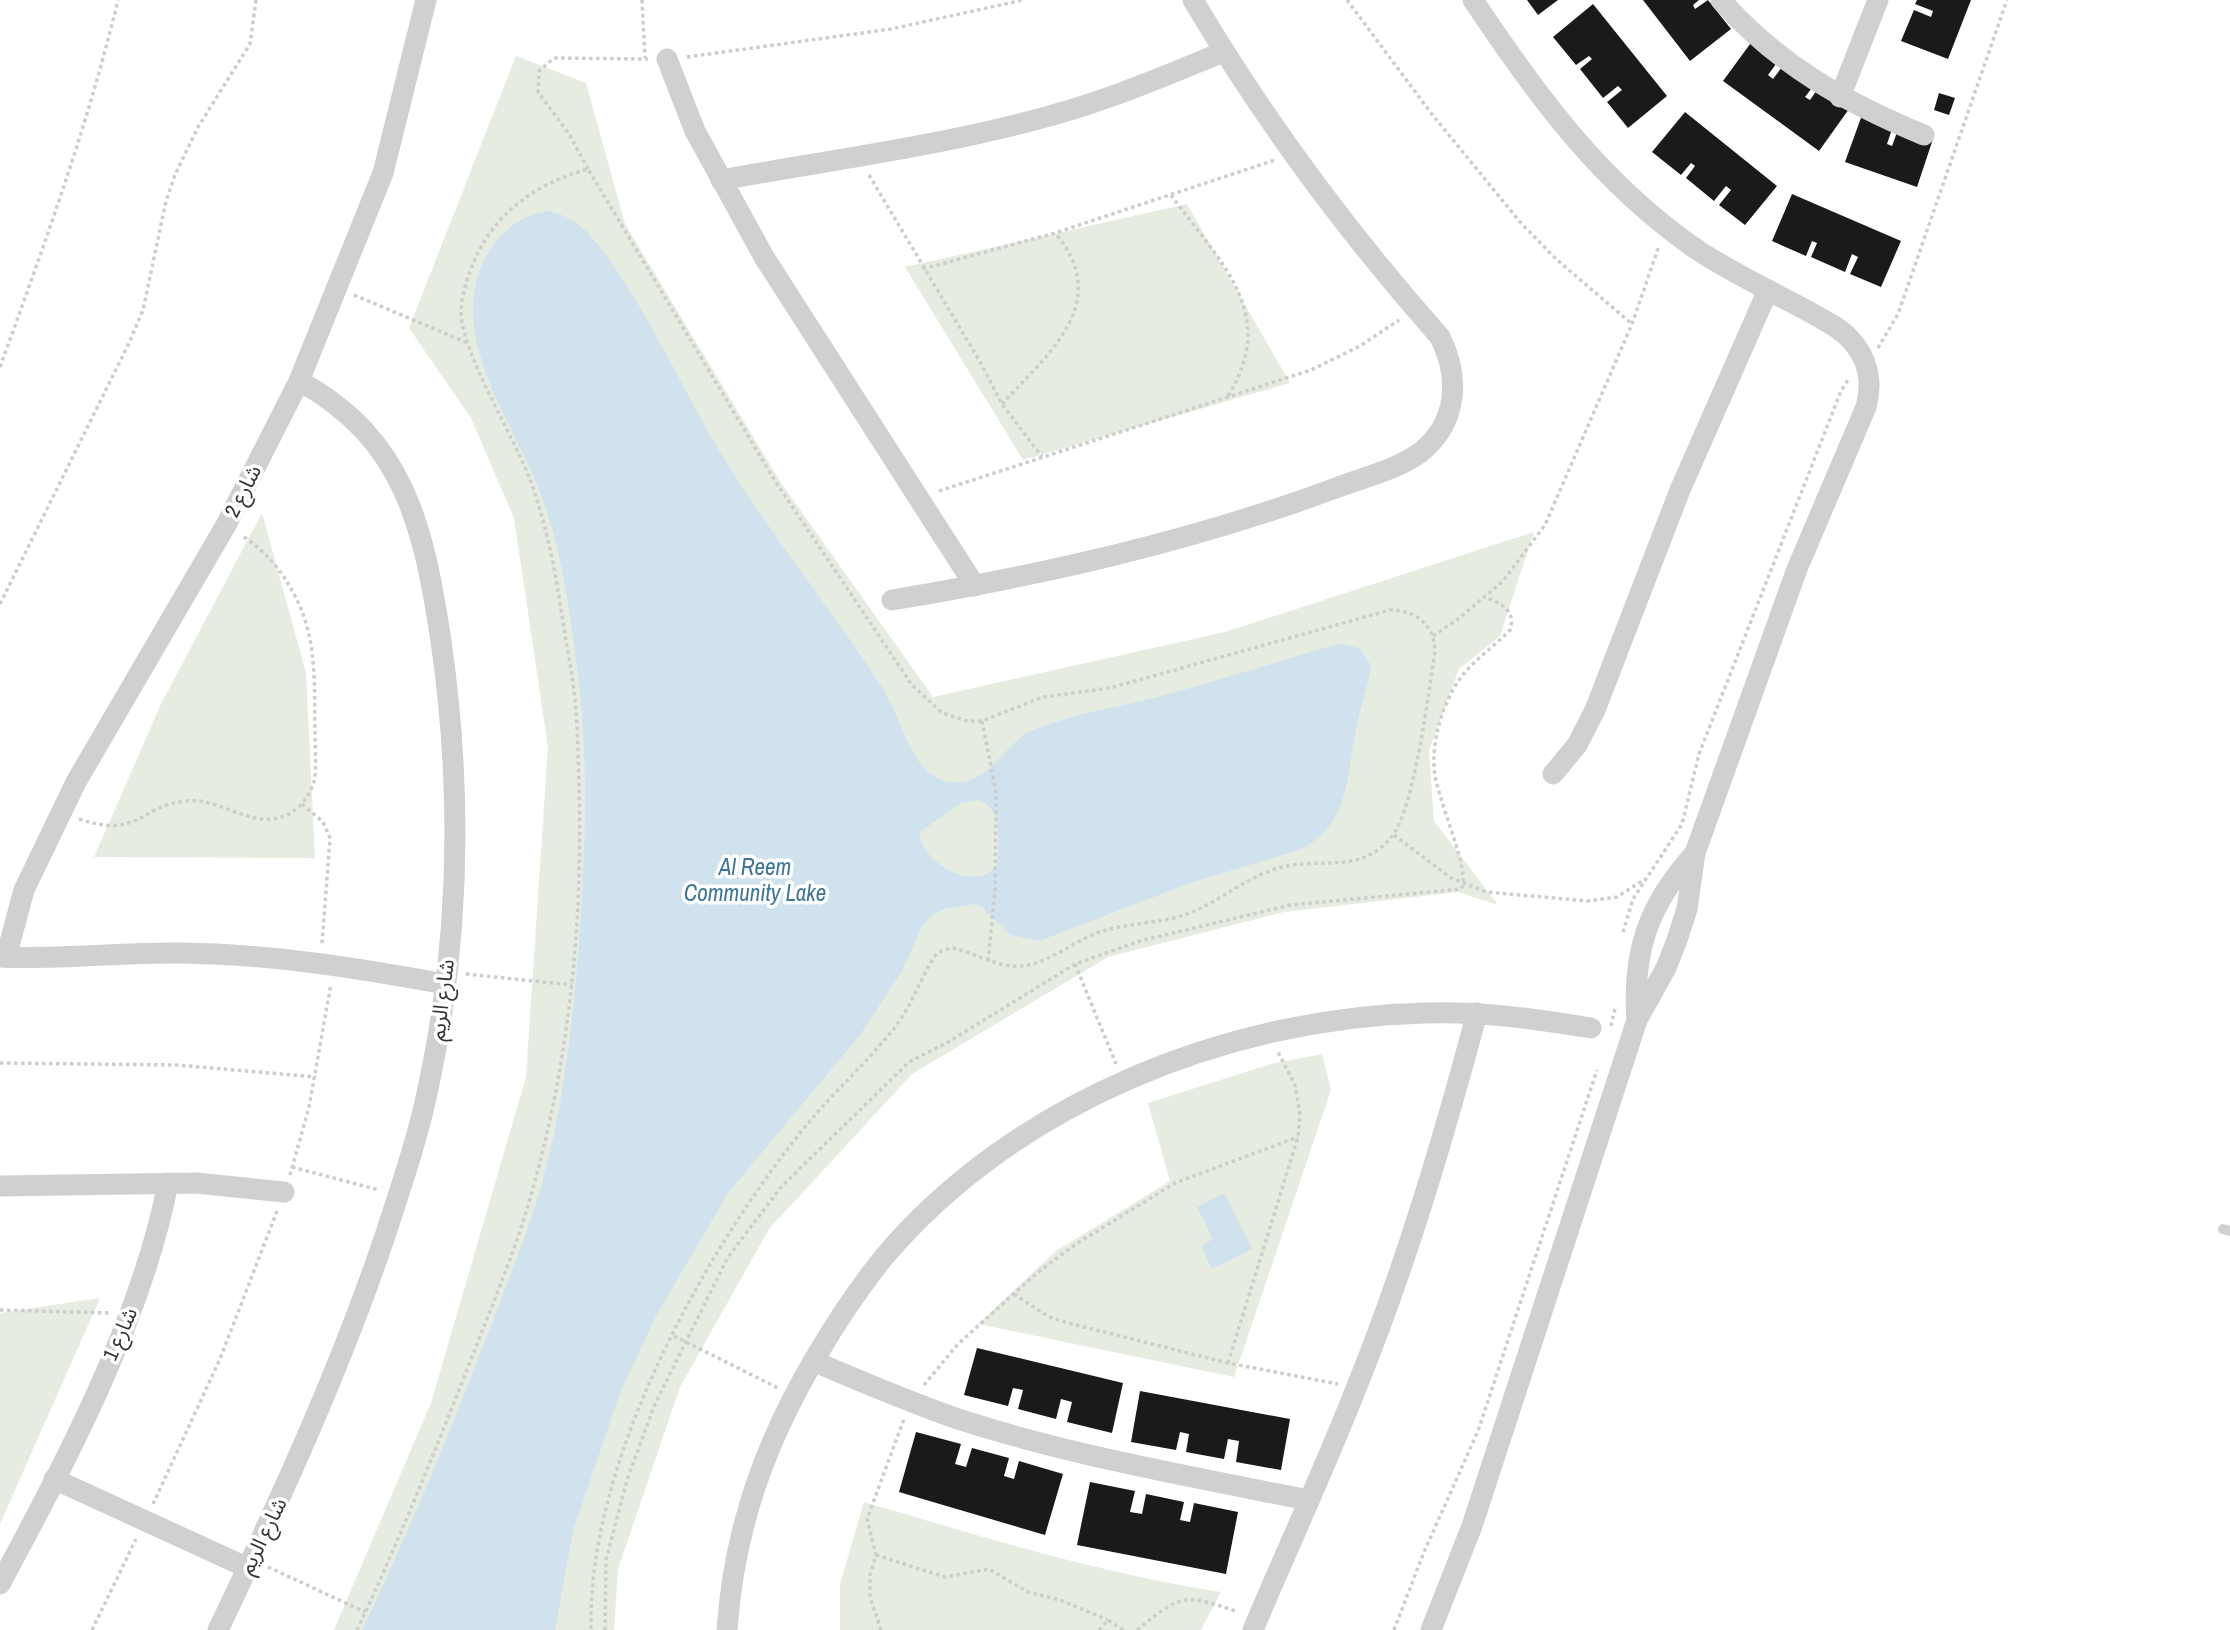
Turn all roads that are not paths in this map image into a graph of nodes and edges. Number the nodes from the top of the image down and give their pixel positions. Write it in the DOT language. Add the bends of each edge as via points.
graph roads {
  1 [pos="426,0"];
  2 [pos="1193,0"];
  3 [pos="1473,0"];
  4 [pos="1721,0"];
  5 [pos="1878,0"];
  6 [pos="1223,52"];
  7 [pos="667,59"];
  8 [pos="1840,97"];
  9 [pos="1924,135"];
  10 [pos="721,180"];
  11 [pos="1768,290"];
  12 [pos="299,382"];
  13 [pos="975,586"];
  14 [pos="892,600"];
  15 [pos="1553,774"];
  16 [pos="1695,853"];
  17 [pos="3,957"];
  18 [pos="446,978"];
  19 [pos="1477,1013"];
  20 [pos="1637,1020"];
  21 [pos="1591,1028"];
  22 [pos="168,1183"];
  23 [pos="0,1186"];
  24 [pos="284,1192"];
  25 [pos="813,1361"];
  26 [pos="54,1479"];
  27 [pos="1308,1500"];
  28 [pos="250,1564"];
  29 [pos="0,1584"];
  30 [pos="1255,1624"];
  31 [pos="218,1630"];
  32 [pos="727,1630"];
  33 [pos="1431,1630"];
  1 -- 12 [label="street, شارع 2" via="392,147"];
  2 -- 6 [label="street"];
  3 -- 11 [label="street" via="1562,127 1610,178 1666,227"];
  4 -- 8 [label="street" via="1767,47"];
  5 -- 8 [label="street"];
  6 -- 10 [label="street" via="1084,106 976,133"];
  6 -- 13 [label="street" via="1294,154 1440,337 1454,378 1447,419 1420,453 1389,468 1232,523 1108,558"];
  7 -- 10 [label="street" via="695,131"];
  8 -- 9 [label="street"];
  10 -- 13 [label="street" via="791,302"];
  11 -- 15 [label="street" via="1679,490 1595,710 1577,745"];
  11 -- 16 [label="street" via="1849,337 1869,372 1869,396 1797,569"];
  12 -- 17 [label="street, شارع 2" via="226,525 89,755 24,890"];
  12 -- 18 [label="street, شارع الريم" via="342,408 383,452 422,534 446,677 455,796"];
  13 -- 14 [label="street"];
  16 -- 20 [label="street" via="1687,909 1677,940"];
  16 -- 20 [label="street" via="1675,875 1646,929 1635,984"];
  17 -- 18 [label="street, شارع 2" via="179,953 320,962"];
  18 -- 28 [label="street, شارع الريم" via="429,1087 398,1195 324,1401"];
  19 -- 21 [label="street"];
  19 -- 25 [label="street" via="1376,1015 1273,1032 1123,1082 1016,1142 948,1195 886,1255"];
  19 -- 27 [label="street" via="1423,1202 1357,1387"];
  20 -- 33 [label="street" via="1472,1526"];
  22 -- 23 [label="street"];
  22 -- 24 [label="street"];
  22 -- 26 [label="street, شارع 1" via="153,1248 130,1313"];
  25 -- 27 [label="street" via="911,1403 1005,1433"];
  25 -- 32 [label="street" via="753,1486 730,1588"];
  26 -- 28 [label="street"];
  26 -- 29 [label="street, شارع 1"];
  27 -- 30 [label="street"];
  28 -- 31 [label="street, شارع الريم"];
}
